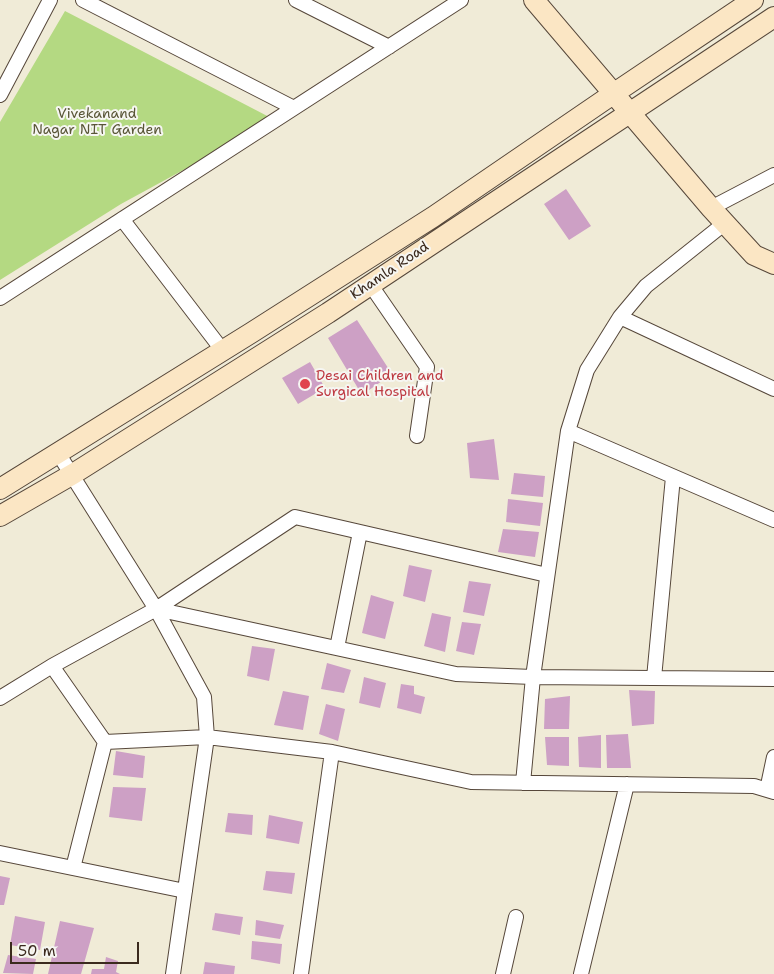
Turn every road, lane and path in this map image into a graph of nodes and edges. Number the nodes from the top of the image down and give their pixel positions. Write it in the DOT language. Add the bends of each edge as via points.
graph roads {
  1 [pos="50,0"];
  2 [pos="83,0"];
  3 [pos="296,0"];
  4 [pos="461,0"];
  5 [pos="534,0"];
  6 [pos="753,0"];
  7 [pos="774,17"];
  8 [pos="389,47"];
  9 [pos="613,94"];
  10 [pos="0,95"];
  11 [pos="294,108"];
  12 [pos="630,112"];
  13 [pos="774,174"];
  14 [pos="711,208"];
  15 [pos="122,219"];
  16 [pos="725,223"];
  17 [pos="774,264"];
  18 [pos="370,284"];
  19 [pos="0,298"];
  20 [pos="620,317"];
  21 [pos="223,351"];
  22 [pos="774,389"];
  23 [pos="568,431"];
  24 [pos="417,436"];
  25 [pos="58,453"];
  26 [pos="73,474"];
  27 [pos="673,477"];
  28 [pos="0,488"];
  29 [pos="0,516"];
  30 [pos="774,520"];
  31 [pos="360,532"];
  32 [pos="547,576"];
  33 [pos="156,609"];
  34 [pos="337,648"];
  35 [pos="52,666"];
  36 [pos="533,677"];
  37 [pos="654,678"];
  38 [pos="774,679"];
  39 [pos="0,698"];
  40 [pos="207,737"];
  41 [pos="105,742"];
  42 [pos="332,752"];
  43 [pos="774,756"];
  44 [pos="523,783"];
  45 [pos="627,784"];
  46 [pos="771,791"];
  47 [pos="0,852"];
  48 [pos="73,868"];
  49 [pos="185,891"];
  50 [pos="516,917"];
  51 [pos="173,974"];
  52 [pos="301,974"];
  53 [pos="502,974"];
  54 [pos="581,974"];
  1 -- 10 [label="street"];
  2 -- 11 [label="street"];
  3 -- 8 [label="street"];
  4 -- 8 [label="street"];
  5 -- 9 [label="street"];
  6 -- 9 [label="street, Khamla Road"];
  7 -- 12 [label="street, Khamla Road"];
  8 -- 11 [label="street"];
  9 -- 12 [label="street"];
  9 -- 21 [label="street, Khamla Road" via="458,200"];
  11 -- 15 [label="street"];
  12 -- 14 [label="street"];
  12 -- 18 [label="street, Khamla Road"];
  13 -- 14 [label="street"];
  14 -- 16 [label="street"];
  15 -- 19 [label="street"];
  15 -- 21 [label="street"];
  16 -- 17 [label="street" via="754,255"];
  16 -- 20 [label="street" via="646,286"];
  18 -- 24 [label="street" via="427,367"];
  18 -- 26 [label="street, Khamla Road"];
  20 -- 22 [label="street"];
  20 -- 23 [label="street" via="587,370"];
  21 -- 25 [label="street, Khamla Road"];
  23 -- 27 [label="street"];
  23 -- 32 [label="street"];
  25 -- 26 [label="street"];
  25 -- 28 [label="street, Khamla Road"];
  26 -- 29 [label="street, Khamla Road"];
  26 -- 33 [label="street"];
  27 -- 30 [label="street"];
  27 -- 37 [label="street"];
  31 -- 32 [label="street"];
  31 -- 33 [label="street" via="295,518"];
  31 -- 34 [label="street"];
  32 -- 36 [label="street"];
  33 -- 34 [label="street"];
  33 -- 35 [label="street"];
  33 -- 40 [label="street" via="204,697"];
  34 -- 36 [label="street" via="456,674"];
  35 -- 39 [label="street"];
  35 -- 41 [label="street"];
  36 -- 37 [label="street"];
  36 -- 44 [label="street"];
  37 -- 38 [label="street"];
  40 -- 41 [label="street"];
  40 -- 42 [label="street"];
  40 -- 49 [label="street"];
  41 -- 48 [label="street"];
  42 -- 44 [label="street" via="471,782"];
  42 -- 52 [label="street"];
  43 -- 46 [label="street"];
  44 -- 45 [label="street"];
  45 -- 46 [label="street" via="754,786"];
  45 -- 54 [label="street"];
  47 -- 48 [label="street"];
  48 -- 49 [label="street"];
  49 -- 51 [label="street"];
  50 -- 53 [label="street"];
}
